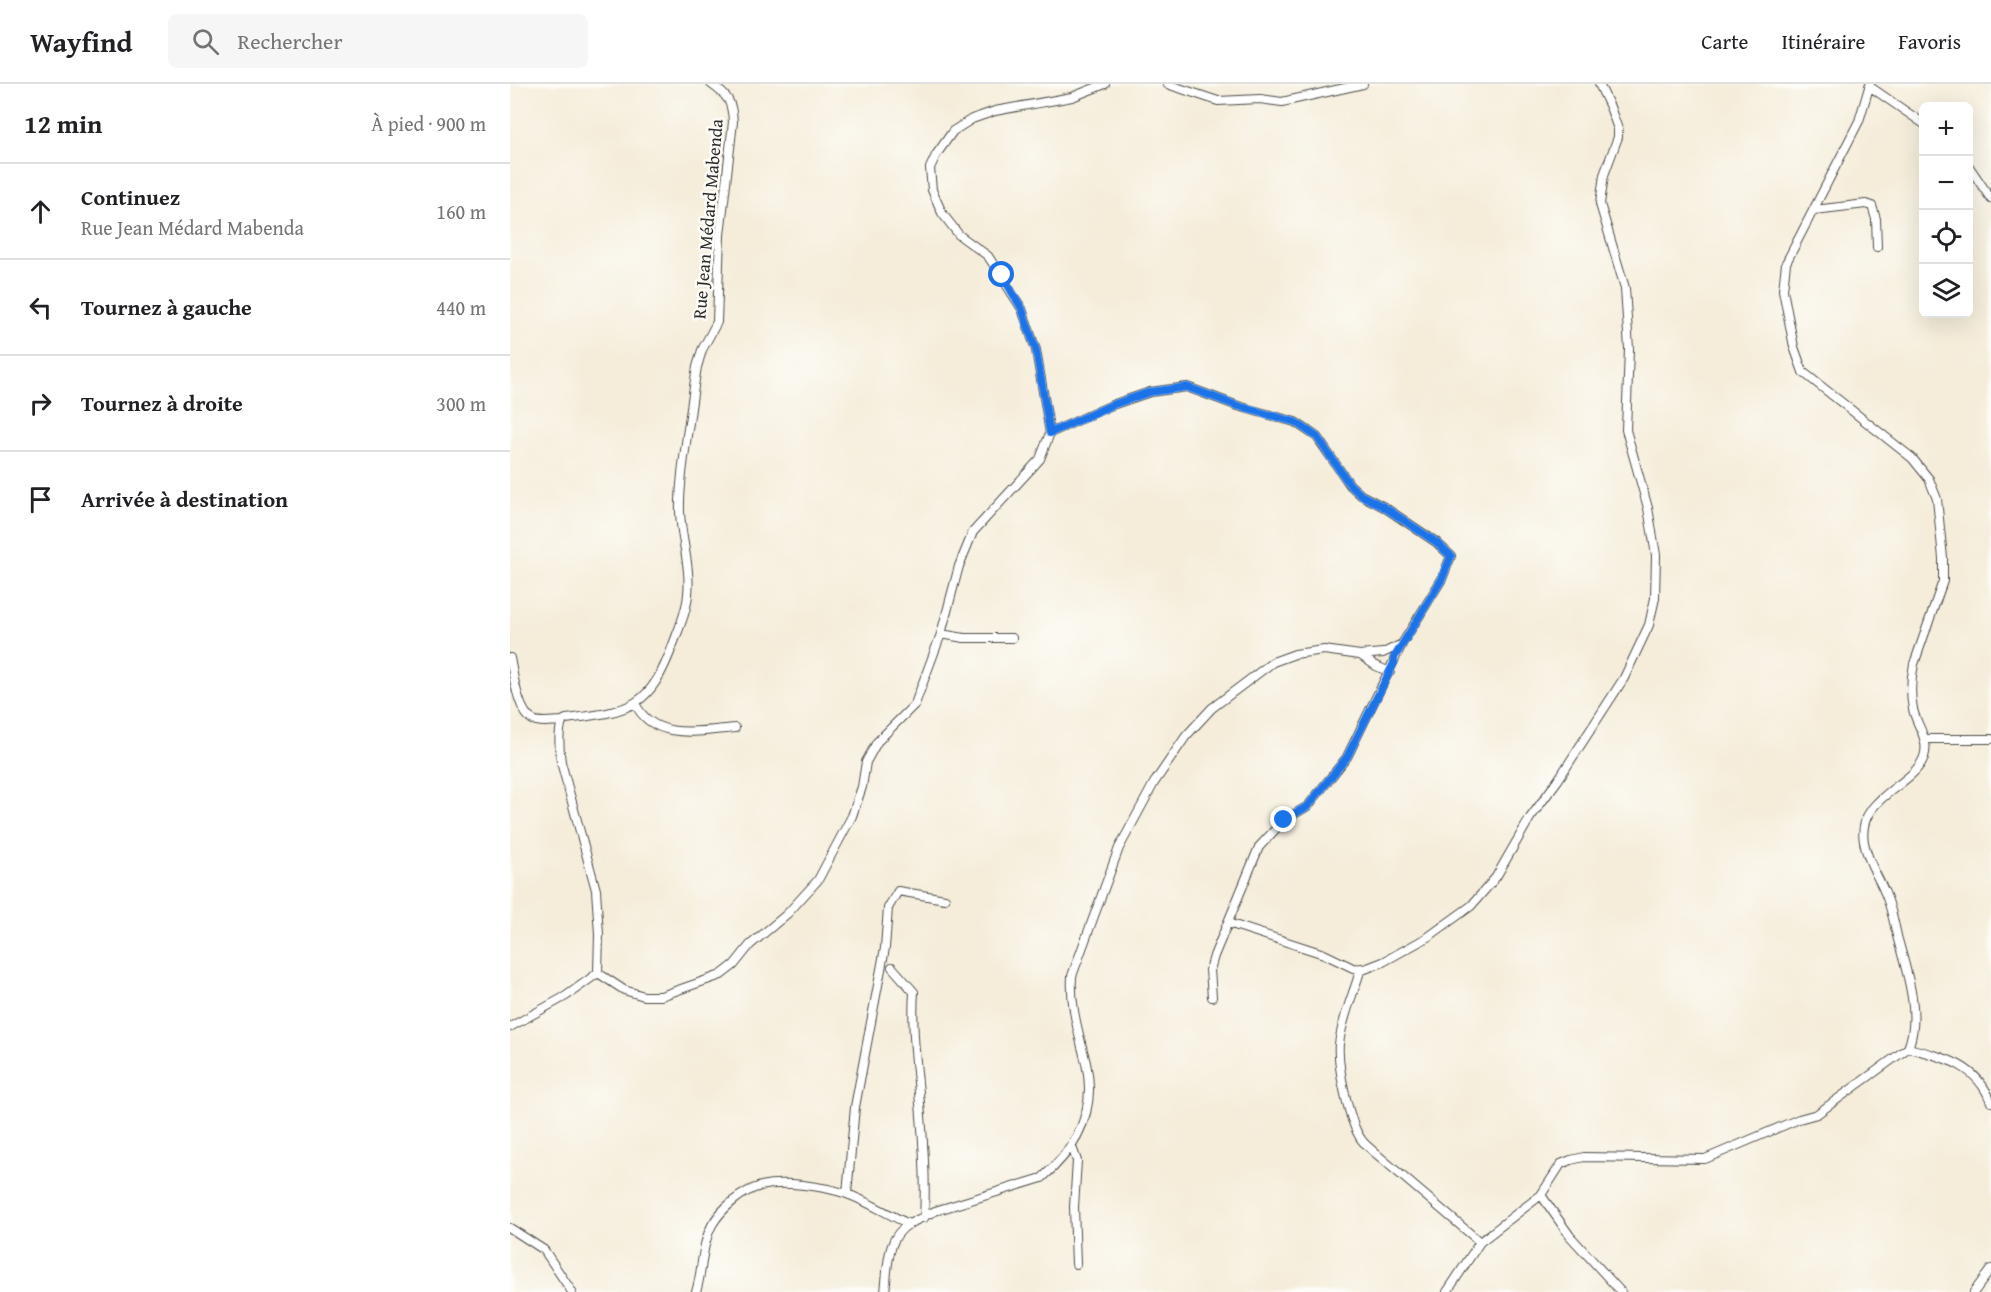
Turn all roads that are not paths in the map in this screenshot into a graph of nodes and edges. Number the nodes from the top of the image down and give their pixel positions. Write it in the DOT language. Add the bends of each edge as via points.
graph roads {
  1 [pos="711,84"];
  2 [pos="1105,84"];
  3 [pos="1167,84"];
  4 [pos="1363,84"];
  5 [pos="1599,84"];
  6 [pos="1870,85"];
  7 [pos="1919,121"];
  8 [pos="1973,172"];
  9 [pos="1991,199"];
  10 [pos="1814,210"];
  11 [pos="1877,247"];
  12 [pos="1050,433"];
  13 [pos="940,634"];
  14 [pos="1012,638"];
  15 [pos="1402,644"];
  16 [pos="1381,653"];
  17 [pos="1360,655"];
  18 [pos="510,658"];
  19 [pos="1394,663"];
  20 [pos="1390,672"];
  21 [pos="635,704"];
  22 [pos="562,721"];
  23 [pos="735,728"];
  24 [pos="1924,739"];
  25 [pos="1991,739"];
  26 [pos="945,899"];
  27 [pos="1228,923"];
  28 [pos="892,968"];
  29 [pos="1361,969"];
  30 [pos="598,973"];
  31 [pos="1212,997"];
  32 [pos="510,1027"];
  33 [pos="1908,1048"];
  34 [pos="1991,1102"];
  35 [pos="1072,1147"];
  36 [pos="847,1194"];
  37 [pos="1541,1195"];
  38 [pos="924,1218"];
  39 [pos="909,1224"];
  40 [pos="510,1228"];
  41 [pos="1480,1242"];
  42 [pos="1076,1264"];
  43 [pos="1991,1269"];
  44 [pos="572,1292"];
  45 [pos="696,1292"];
  46 [pos="885,1292"];
  47 [pos="1447,1292"];
  48 [pos="1621,1292"];
  49 [pos="1974,1292"];
  1 -- 21 [label="street, Rue Jean Médard Mabenda" via="727,96 733,122 720,235 717,322 697,367 681,484 688,593 662,674"];
  2 -- 12 [label="street" via="1072,97 972,119 953,132 930,168 932,190 942,213 958,235 988,256 1022,309 1036,350"];
  3 -- 4 [label="street" via="1218,101 1282,102"];
  5 -- 29 [label="street" via="1618,129 1600,204 1624,288 1629,349 1626,430 1648,508 1656,555 1655,598 1649,625 1624,678 1488,887 1471,906 1428,937 1394,957"];
  6 -- 7 [label="street"];
  6 -- 10 [label="street" via="1859,121"];
  8 -- 9 [label="street"];
  10 -- 11 [label="street" via="1872,206"];
  10 -- 24 [label="street" via="1784,272 1783,290 1800,366 1912,458 1929,479 1937,499 1942,581 1911,678 1913,710"];
  12 -- 13 [label="street" via="1040,459 973,531"];
  12 -- 15 [label="street" via="1150,392 1187,387 1295,422 1317,437 1361,495 1436,542 1451,556 1442,579"];
  13 -- 14 [label="street"];
  13 -- 30 [label="street" via="915,704 877,742 866,762 852,816 818,880 787,914 750,945 735,965 697,985 661,996 644,996 624,990"];
  15 -- 16 [label="street"];
  15 -- 19 [label="street"];
  16 -- 17 [label="street"];
  16 -- 19 [label="street"];
  17 -- 20 [label="street"];
  17 -- 35 [label="street" via="1324,650 1273,662 1212,708 1186,736 1154,783 1119,848 1072,976 1071,997 1086,1065 1089,1103"];
  18 -- 22 [label="street, Rue Jean Médard Mabenda" via="519,699 528,716 540,722"];
  19 -- 20 [label="street"];
  20 -- 27 [label="street" via="1336,773 1308,806 1284,820 1259,847"];
  21 -- 22 [label="street, Rue Jean Médard Mabenda"];
  21 -- 23 [label="street" via="656,727 696,732"];
  22 -- 30 [label="street" via="561,762 596,890"];
  24 -- 25 [label="street"];
  24 -- 33 [label="street" via="1920,764 1878,800 1863,834 1867,855 1889,906 1907,975 1913,1018"];
  26 -- 36 [label="street" via="898,891 888,908 885,948 855,1107"];
  27 -- 29 [label="street"];
  27 -- 31 [label="street" via="1210,970"];
  28 -- 38 [label="street" via="914,992 912,1022 926,1183"];
  29 -- 41 [label="street" via="1339,1045 1340,1070 1353,1123 1374,1152"];
  30 -- 32 [label="street"];
  33 -- 34 [label="street" via="1966,1069 1979,1079"];
  33 -- 37 [label="street" via="1817,1114 1706,1159 1584,1157 1561,1164"];
  35 -- 38 [label="street" via="1042,1178 935,1210"];
  35 -- 42 [label="street" via="1077,1161"];
  36 -- 39 [label="street"];
  36 -- 45 [label="street" via="779,1184 743,1194 712,1225"];
  37 -- 41 [label="street"];
  37 -- 48 [label="street" via="1570,1236"];
  38 -- 39 [label="street"];
  39 -- 46 [label="street" via="893,1241"];
  40 -- 44 [label="street" via="544,1250"];
  41 -- 47 [label="street"];
  43 -- 49 [label="street"];
}
